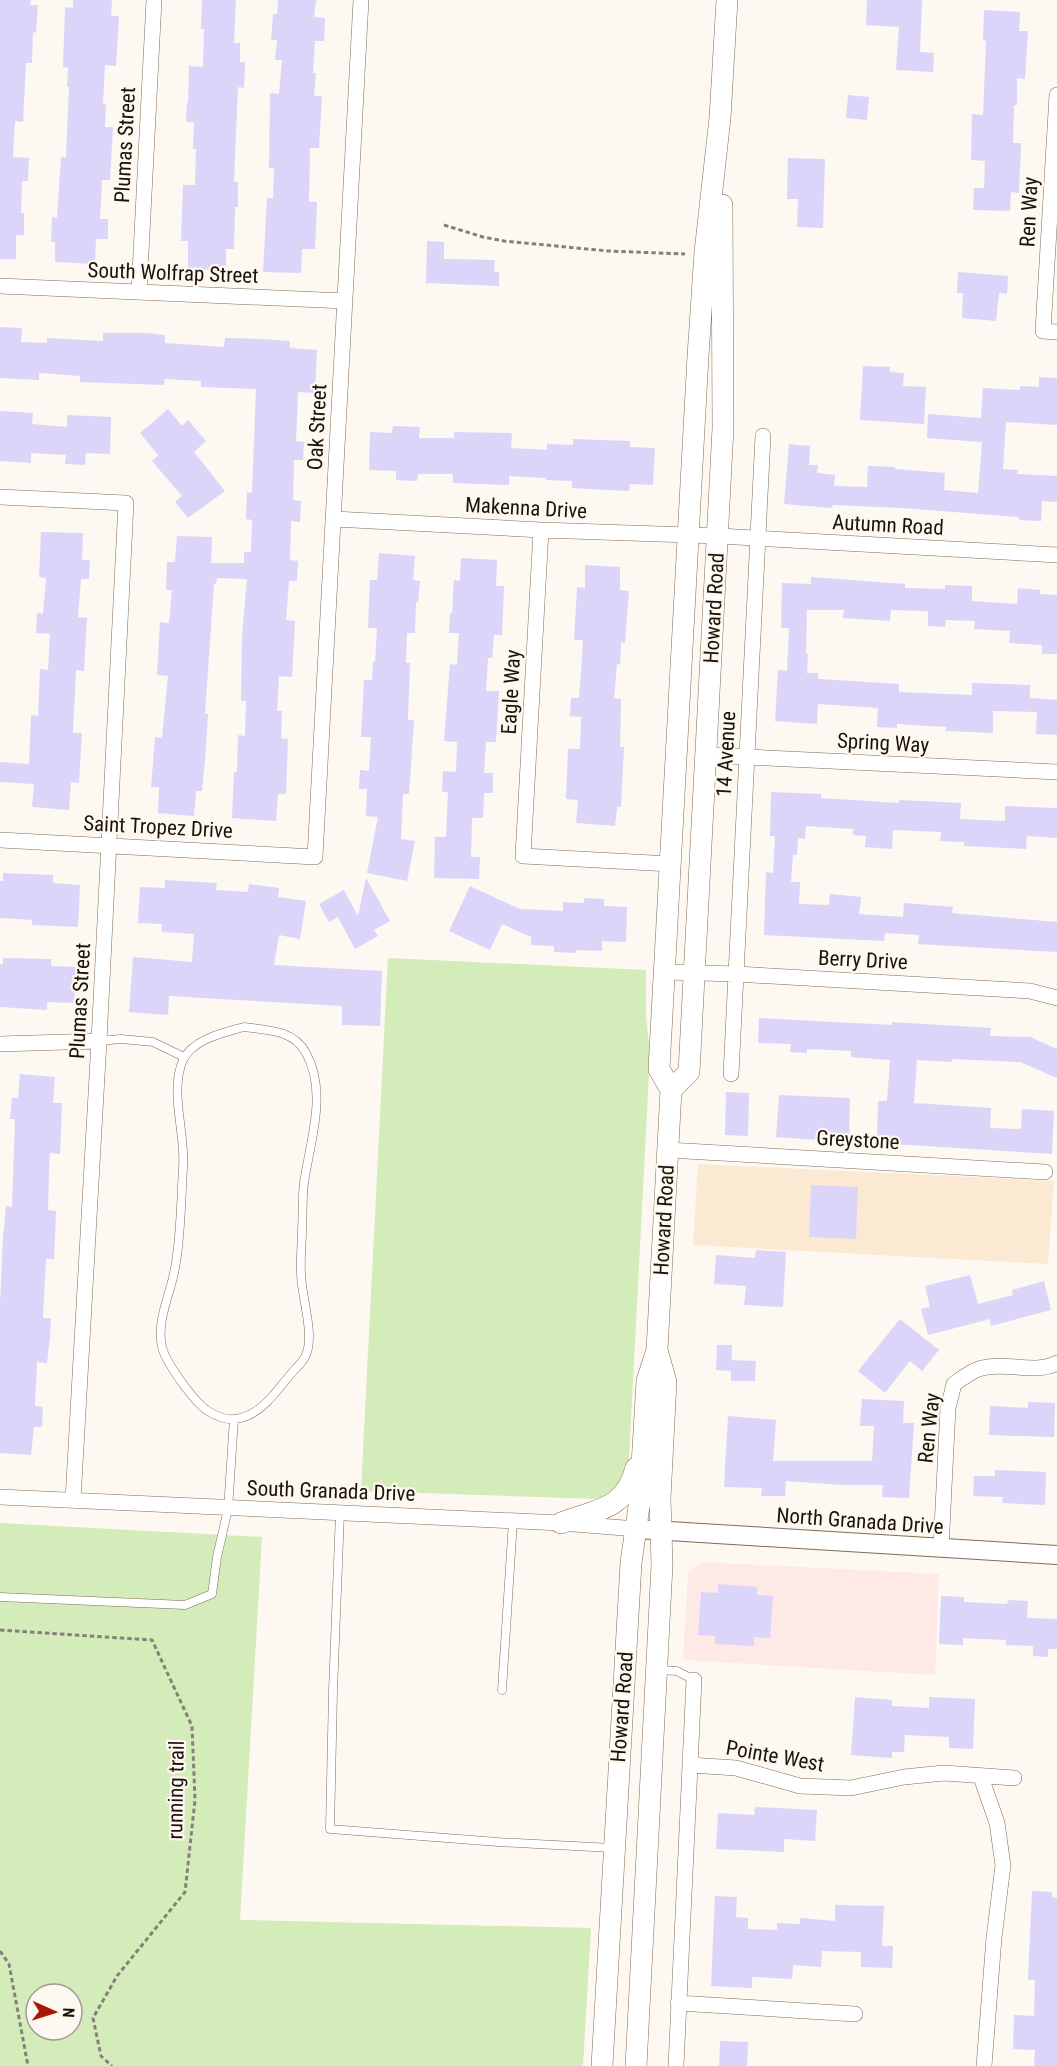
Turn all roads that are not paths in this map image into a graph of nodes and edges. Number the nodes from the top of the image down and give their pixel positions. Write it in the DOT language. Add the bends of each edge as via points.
graph roads {
  1 [pos="154,0"];
  2 [pos="361,0"];
  3 [pos="727,0"];
  4 [pos="1057,95"];
  5 [pos="720,118"];
  6 [pos="0,286"];
  7 [pos="139,292"];
  8 [pos="345,301"];
  9 [pos="1050,331"];
  10 [pos="763,436"];
  11 [pos="0,497"];
  12 [pos="334,519"];
  13 [pos="541,530"];
  14 [pos="687,535"];
  15 [pos="718,536"];
  16 [pos="758,538"];
  17 [pos="1057,555"];
  18 [pos="706,755"];
  19 [pos="747,757"];
  20 [pos="1057,772"];
  21 [pos="0,840"];
  22 [pos="110,846"];
  23 [pos="315,857"];
  24 [pos="671,864"];
  25 [pos="665,972"];
  26 [pos="693,973"];
  27 [pos="736,974"];
  28 [pos="1057,998"];
  29 [pos="99,1041"];
  30 [pos="0,1044"];
  31 [pos="184,1057"];
  32 [pos="731,1074"];
  33 [pos="671,1090"];
  34 [pos="668,1150"];
  35 [pos="1046,1172"];
  36 [pos="657,1350"];
  37 [pos="1057,1363"];
  38 [pos="234,1419"];
  39 [pos="644,1435"];
  40 [pos="0,1497"];
  41 [pos="74,1500"];
  42 [pos="228,1509"];
  43 [pos="339,1513"];
  44 [pos="513,1521"];
  45 [pos="561,1523"];
  46 [pos="637,1529"];
  47 [pos="661,1531"];
  48 [pos="941,1548"];
  49 [pos="1057,1555"];
  50 [pos="0,1597"];
  51 [pos="656,1670"];
  52 [pos="694,1680"];
  53 [pos="502,1690"];
  54 [pos="690,1765"];
  55 [pos="981,1777"];
  56 [pos="1014,1778"];
  57 [pos="614,1848"];
  58 [pos="678,2003"];
  59 [pos="855,2014"];
  60 [pos="602,2066"];
  61 [pos="636,2066"];
  62 [pos="676,2066"];
  63 [pos="984,2066"];
  1 -- 7 [label="street, Plumas Street"];
  2 -- 8 [label="street, Oak Street"];
  3 -- 5 [label="main road, Howard Road"];
  4 -- 9 [label="street, Ren Way"];
  5 -- 14 [label="main road, Howard Road" via="705,252"];
  5 -- 15 [label="main road, Howard Road" via="723,420"];
  6 -- 7 [label="street, South Wolfrap Street"];
  7 -- 8 [label="street, South Wolfrap Street"];
  8 -- 12 [label="street, Oak Street"];
  10 -- 16 [label="street, 14 Avenue"];
  11 -- 22 [label="street, Plumas Street" via="126,503"];
  12 -- 13 [label="street, Makenna Drive"];
  12 -- 23 [label="street, Oak Street"];
  13 -- 14 [label="street, Makenna Drive"];
  13 -- 24 [label="street, Eagle Way" via="524,856"];
  14 -- 15 [label="street, Makenna Drive"];
  14 -- 24 [label="main road, Howard Road"];
  15 -- 16 [label="street, Autumn Road"];
  15 -- 18 [label="main road, Howard Road"];
  16 -- 17 [label="street, Autumn Road"];
  16 -- 19 [label="street, 14 Avenue"];
  18 -- 19 [label="street, Spring Way"];
  18 -- 26 [label="main road, Howard Road"];
  19 -- 20 [label="street, Spring Way"];
  19 -- 27 [label="street, 14 Avenue"];
  21 -- 22 [label="street, Saint Tropez Drive"];
  22 -- 23 [label="street, Saint Tropez Drive"];
  22 -- 29 [label="street, Plumas Street"];
  24 -- 25 [label="main road, Howard Road"];
  25 -- 26 [label="street, Berry Drive"];
  25 -- 33 [label="main road, Howard Road" via="659,1069"];
  26 -- 27 [label="street, Berry Drive"];
  26 -- 33 [label="main road, Howard Road" via="688,1072"];
  27 -- 28 [label="street, Berry Drive" via="1030,991"];
  27 -- 32 [label="street, 14 Avenue"];
  29 -- 30 [label="street"];
  29 -- 31 [label="lane" via="153,1042"];
  29 -- 41 [label="street, Plumas Street"];
  31 -- 38 [label="lane" via="176,1080 184,1161 181,1200 175,1268 164,1307 161,1345 168,1364 207,1411"];
  31 -- 38 [label="lane" via="210,1037 244,1027 295,1038 306,1051 314,1071 314,1125 304,1185 301,1274 310,1335 305,1357 260,1408"];
  33 -- 34 [label="main road, Howard Road"];
  34 -- 35 [label="street, Greystone"];
  34 -- 36 [label="main road, Howard Road"];
  36 -- 39 [label="main road, Howard Road" via="647,1381"];
  36 -- 47 [label="main road, Howard Road" via="666,1382"];
  37 -- 48 [label="street, Ren Way" via="1037,1370 988,1367 969,1373 954,1384 948,1408"];
  38 -- 42 [label="lane"];
  39 -- 45 [label="main road" via="634,1476 624,1495 612,1505"];
  39 -- 46 [label="main road, Howard Road"];
  40 -- 41 [label="street, South Granada Drive"];
  41 -- 42 [label="street, South Granada Drive"];
  42 -- 43 [label="street, South Granada Drive"];
  42 -- 50 [label="lane" via="212,1594 185,1605"];
  43 -- 44 [label="street, South Granada Drive"];
  43 -- 57 [label="lane" via="330,1830"];
  44 -- 45 [label="street, South Granada Drive"];
  44 -- 53 [label="lane"];
  45 -- 46 [label="street, South Granada Drive"];
  46 -- 47 [label="street, South Granada Drive"];
  46 -- 57 [label="main road, Howard Road" via="631,1563"];
  47 -- 48 [label="street, North Granada Drive"];
  47 -- 51 [label="main road, Howard Road"];
  48 -- 49 [label="street, North Granada Drive"];
  51 -- 52 [label="lane" via="677,1671"];
  51 -- 61 [label="main road, Howard Road"];
  52 -- 54 [label="street"];
  54 -- 55 [label="street, Pointe West" via="736,1768 800,1786 851,1788 944,1773"];
  54 -- 58 [label="street"];
  55 -- 56 [label="street, Pointe West"];
  55 -- 63 [label="street" via="997,1823 1003,1865"];
  57 -- 60 [label="main road, Howard Road"];
  58 -- 59 [label="street"];
  58 -- 62 [label="street"];
}
